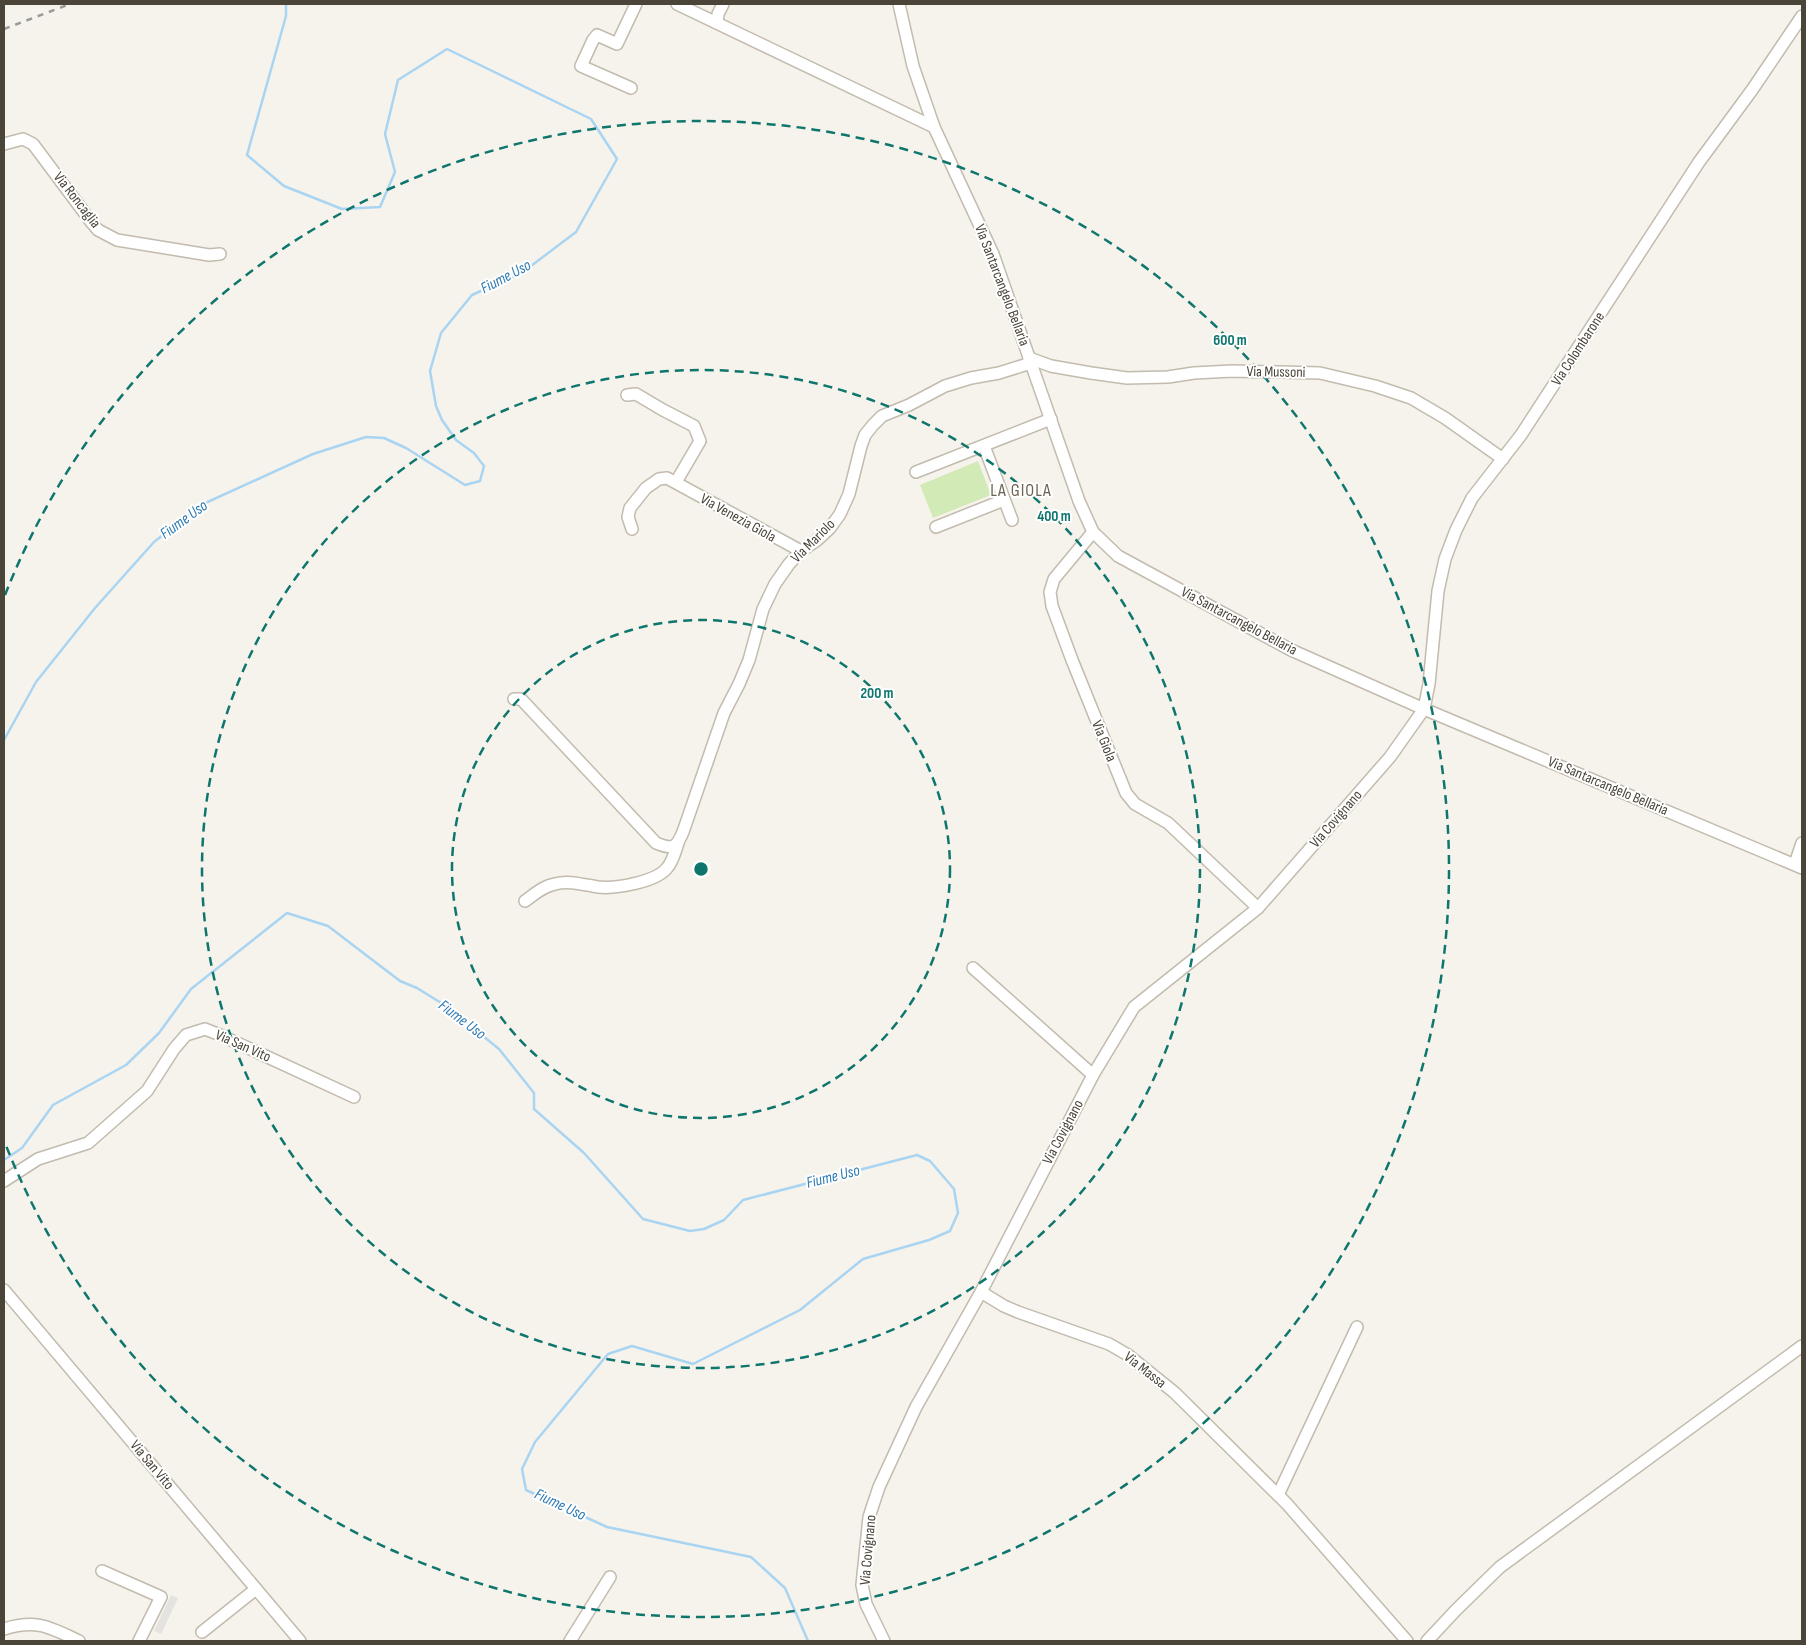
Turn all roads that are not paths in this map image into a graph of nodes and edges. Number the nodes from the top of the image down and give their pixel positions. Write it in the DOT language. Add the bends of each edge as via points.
graph roads {
  1 [pos="636,4"];
  2 [pos="677,4"];
  3 [pos="723,4"];
  4 [pos="899,4"];
  5 [pos="1802,16"];
  6 [pos="717,23"];
  7 [pos="631,88"];
  8 [pos="934,127"];
  9 [pos="4,144"];
  10 [pos="220,254"];
  11 [pos="1030,360"];
  12 [pos="627,395"];
  13 [pos="1050,419"];
  14 [pos="984,446"];
  15 [pos="1503,459"];
  16 [pos="916,472"];
  17 [pos="676,482"];
  18 [pos="1004,500"];
  19 [pos="1012,520"];
  20 [pos="936,526"];
  21 [pos="632,529"];
  22 [pos="1093,532"];
  23 [pos="801,551"];
  24 [pos="514,698"];
  25 [pos="1424,709"];
  26 [pos="678,843"];
  27 [pos="1802,843"];
  28 [pos="1798,866"];
  29 [pos="525,901"];
  30 [pos="1258,908"];
  31 [pos="973,968"];
  32 [pos="1092,1075"];
  33 [pos="354,1097"];
  34 [pos="4,1181"];
  35 [pos="4,1290"];
  36 [pos="981,1292"];
  37 [pos="1357,1327"];
  38 [pos="1802,1346"];
  39 [pos="1278,1495"];
  40 [pos="102,1571"];
  41 [pos="610,1578"];
  42 [pos="256,1589"];
  43 [pos="4,1629"];
  44 [pos="202,1632"];
  45 [pos="79,1641"];
  46 [pos="139,1641"];
  47 [pos="300,1641"];
  48 [pos="570,1641"];
  49 [pos="884,1641"];
  50 [pos="1407,1641"];
  51 [pos="1427,1641"];
  1 -- 7 [label="street" via="617,44 597,35 581,66"];
  2 -- 6 [label="street"];
  3 -- 6 [label="street"];
  4 -- 8 [label="street, Via Santarcangelo Bellaria" via="913,66"];
  5 -- 15 [label="street, Via Colombarone" via="1699,162 1540,408"];
  6 -- 8 [label="street"];
  8 -- 11 [label="street, Via Santarcangelo Bellaria" via="993,254"];
  9 -- 10 [label="street, Via Roncaglia" via="23,139 34,144 92,223 108,237 209,255"];
  11 -- 13 [label="street, Via Santarcangelo Bellaria"];
  11 -- 15 [label="street, Via Mussoni" via="1127,378 1168,378 1232,371 1320,373 1411,398"];
  11 -- 23 [label="street, Via Mariolo" via="999,373 945,386 882,416 861,446 849,494 840,514 830,528"];
  12 -- 17 [label="street" via="636,394 694,426 700,441"];
  13 -- 14 [label="street"];
  13 -- 22 [label="street, Via Santarcangelo Bellaria"];
  14 -- 16 [label="street"];
  14 -- 18 [label="street"];
  15 -- 25 [label="street, Via Colombarone" via="1472,498 1445,559"];
  17 -- 21 [label="street" via="659,479 646,488 630,508 628,517"];
  17 -- 23 [label="street, Via Venezia Giola"];
  18 -- 19 [label="street"];
  18 -- 20 [label="street"];
  22 -- 25 [label="street, Via Santarcangelo Bellaria" via="1118,556 1291,650"];
  22 -- 30 [label="street, Via Giola" via="1054,580 1050,592 1072,660 1126,793 1134,804 1168,823"];
  23 -- 26 [label="street, Via Mariolo" via="775,584 763,609 749,660 724,713"];
  24 -- 26 [label="street" via="521,699 656,843 672,848"];
  25 -- 28 [label="street, Via Santarcangelo Bellaria"];
  25 -- 30 [label="street, Via Covignano" via="1390,757"];
  26 -- 29 [label="street, Via Mariolo" via="668,868 660,875 610,887 556,883"];
  27 -- 28 [label="street, Via Santarcangelo Bellaria"];
  30 -- 32 [label="street, Via Covignano" via="1134,1007"];
  31 -- 32 [label="street"];
  32 -- 36 [label="street, Via Covignano"];
  33 -- 34 [label="street, Via San Vito" via="205,1029 186,1035 147,1091 88,1143 38,1159"];
  35 -- 42 [label="street, Via San Vito"];
  36 -- 39 [label="street, Via Massa" via="1004,1306 1109,1344 1128,1355 1175,1393"];
  36 -- 49 [label="street, Via Covignano" via="916,1407 878,1487 869,1517 862,1585 866,1604"];
  37 -- 39 [label="street"];
  38 -- 51 [label="street" via="1500,1567"];
  39 -- 50 [label="street, Via Massa"];
  40 -- 46 [label="street" via="161,1597"];
  41 -- 48 [label="street"];
  42 -- 44 [label="street"];
  42 -- 47 [label="street, Via San Vito"];
  43 -- 45 [label="street" via="19,1624 44,1625"];
}
